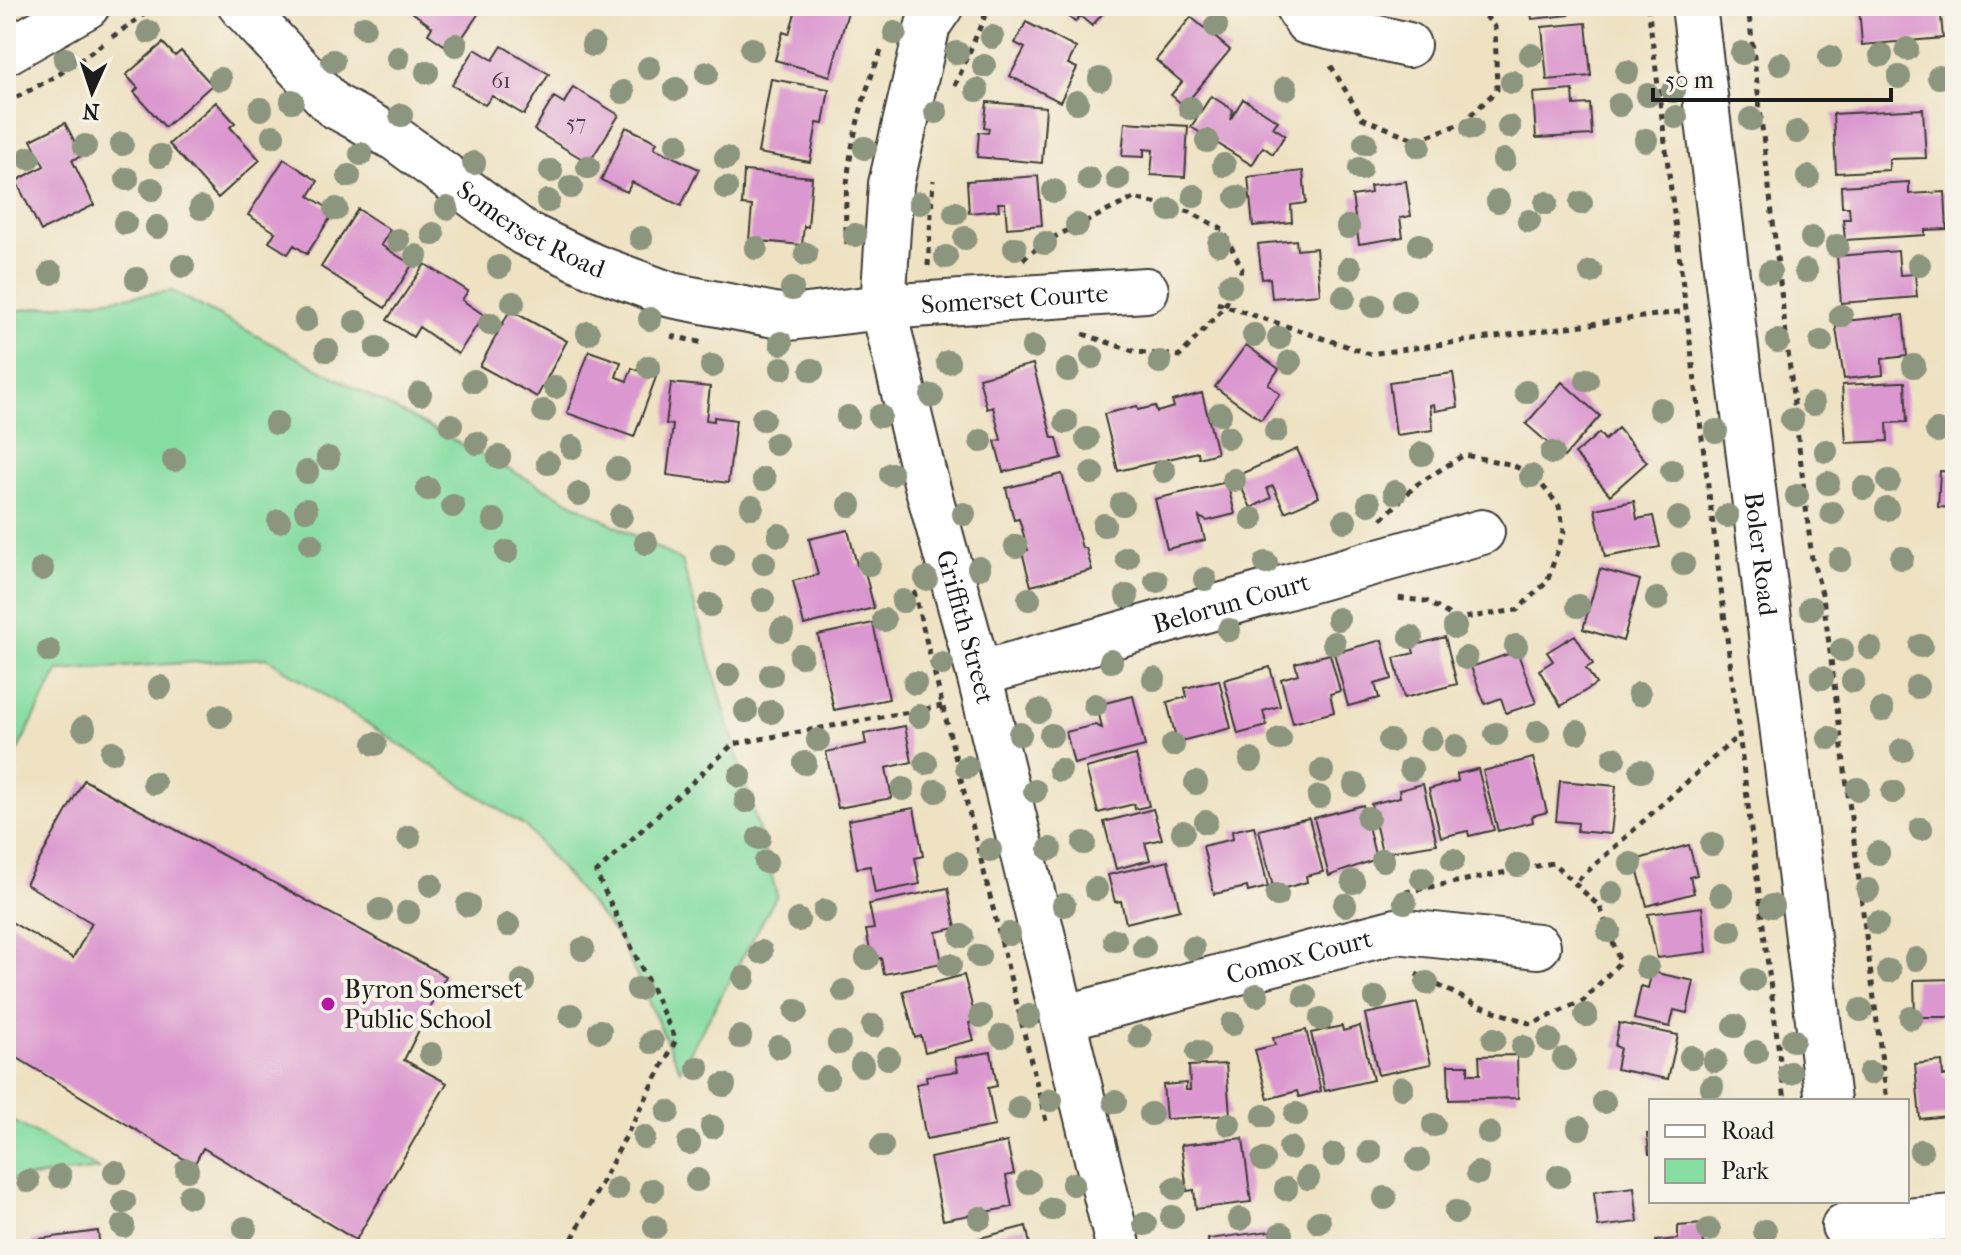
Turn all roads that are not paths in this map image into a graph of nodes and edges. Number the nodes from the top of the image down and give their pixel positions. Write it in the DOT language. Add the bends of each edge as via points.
graph roads {
  1 [pos="87,6"];
  2 [pos="241,6"];
  3 [pos="941,6"];
  4 [pos="1297,6"];
  5 [pos="1694,6"];
  6 [pos="1408,45"];
  7 [pos="6,52"];
  8 [pos="1146,290"];
  9 [pos="883,307"];
  10 [pos="1482,532"];
  11 [pos="979,674"];
  12 [pos="1538,946"];
  13 [pos="1063,1018"];
  14 [pos="1828,1099"];
  15 [pos="1955,1217"];
  16 [pos="1844,1225"];
  17 [pos="1119,1249"];
  1 -- 7 [label="street"];
  2 -- 9 [label="street, Somerset Road" via="333,105 396,139 524,233 593,266 671,295 790,318"];
  3 -- 9 [label="street, Griffith Street" via="928,25 891,184"];
  4 -- 6 [label="street" via="1307,22"];
  5 -- 14 [label="street, Boler Road"];
  8 -- 9 [label="street, Somerset Courte"];
  9 -- 11 [label="street, Griffith Street"];
  10 -- 11 [label="street, Belorun Court"];
  11 -- 13 [label="street, Griffith Street"];
  12 -- 13 [label="street, Comox Court" via="1396,931"];
  13 -- 17 [label="street, Griffith Street"];
  15 -- 16 [label="street"];
}
